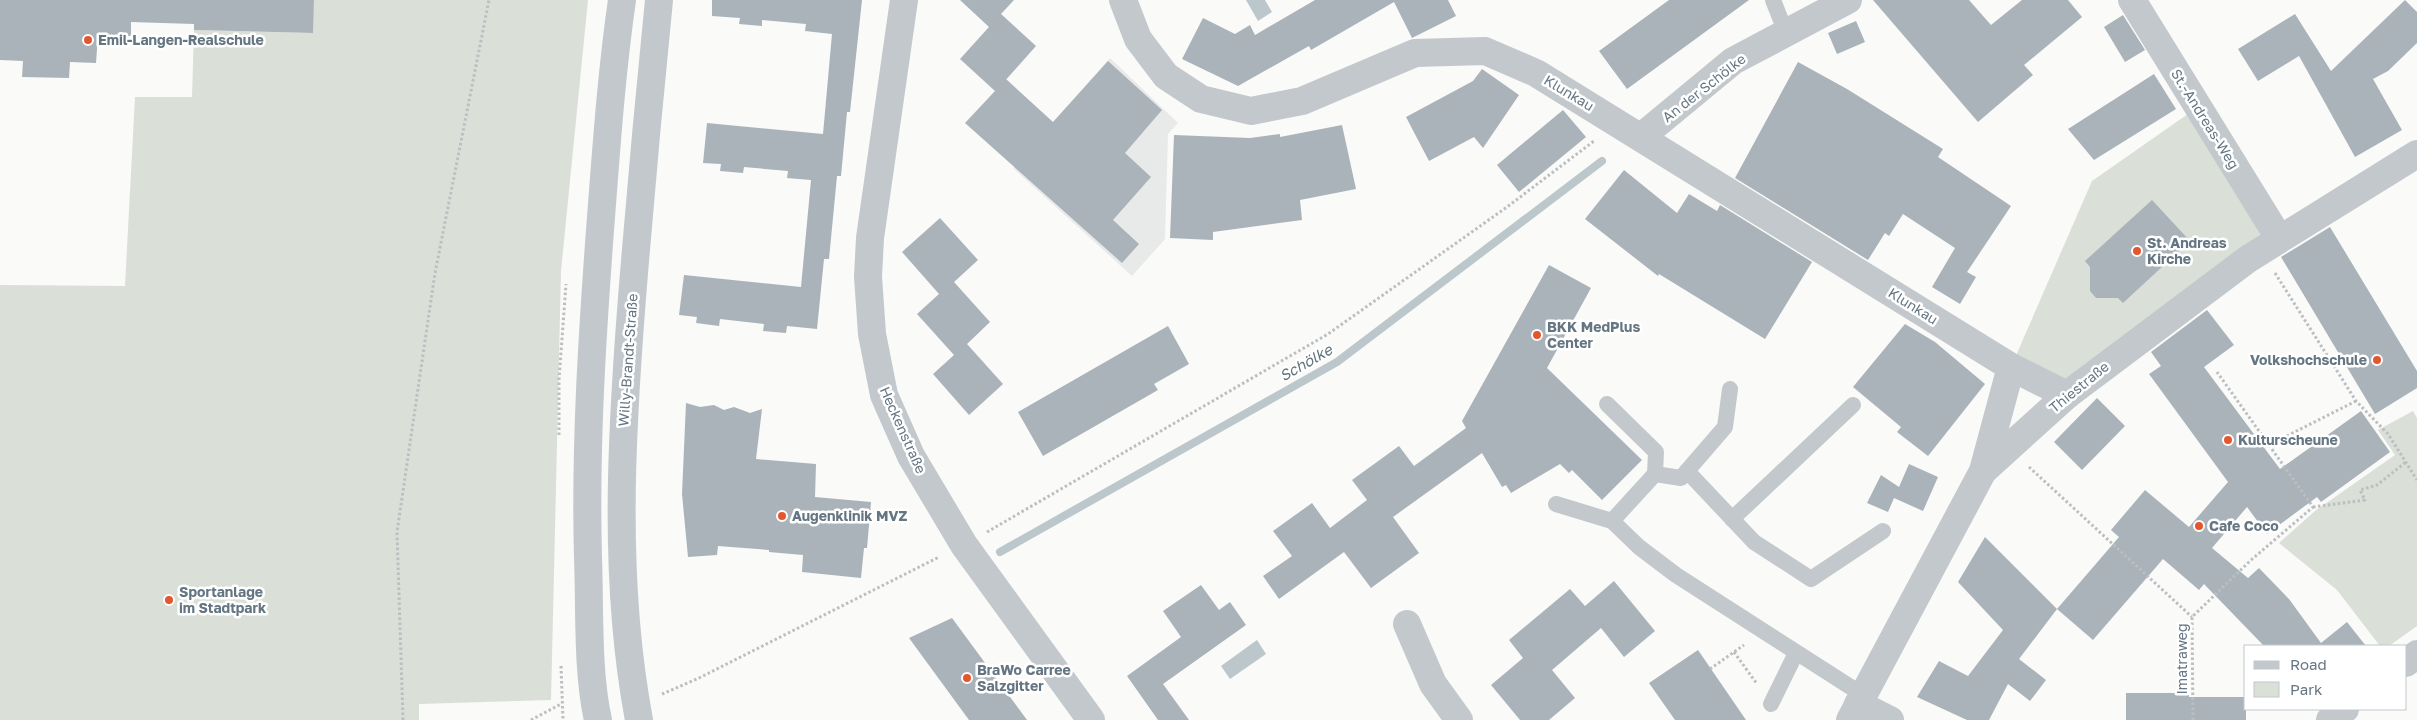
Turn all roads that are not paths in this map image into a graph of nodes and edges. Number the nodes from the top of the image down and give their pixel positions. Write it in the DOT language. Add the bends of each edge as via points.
graph roads {
  1 [pos="622,0"];
  2 [pos="659,0"];
  3 [pos="904,0"];
  4 [pos="1123,0"];
  5 [pos="1773,0"];
  6 [pos="1848,0"];
  7 [pos="2132,0"];
  8 [pos="1786,33"];
  9 [pos="1630,130"];
  10 [pos="2417,154"];
  11 [pos="2270,244"];
  12 [pos="2011,367"];
  13 [pos="1730,389"];
  14 [pos="2067,395"];
  15 [pos="1607,404"];
  16 [pos="1853,405"];
  17 [pos="1687,471"];
  18 [pos="1982,471"];
  19 [pos="1655,474"];
  20 [pos="1556,504"];
  21 [pos="1732,519"];
  22 [pos="1612,521"];
  23 [pos="1883,531"];
  24 [pos="1407,624"];
  25 [pos="1796,653"];
  26 [pos="2417,654"];
  27 [pos="2407,662"];
  28 [pos="1771,704"];
  29 [pos="1857,706"];
  30 [pos="2344,710"];
  31 [pos="598,720"];
  32 [pos="640,720"];
  33 [pos="1091,720"];
  34 [pos="1459,720"];
  35 [pos="1890,720"];
  36 [pos="2330,720"];
  1 -- 31 [label="street" via="604,174 588,417 589,604 594,701"];
  2 -- 32 [label="street, Willy-Brandt-Straße" via="632,304 623,460 624,593 628,647"];
  3 -- 33 [label="street, Heckenstraße" via="870,238 868,277 872,334 884,395 914,463 964,545"];
  4 -- 9 [label="street, Klunkau" via="1138,38 1166,76 1201,100 1251,111 1302,101 1415,53 1485,51 1536,73"];
  5 -- 8 [label="lane"];
  6 -- 8 [label="street, An der Schölke"];
  7 -- 11 [label="street, St.-Andreas-Weg"];
  8 -- 9 [label="street, An der Schölke" via="1733,61"];
  9 -- 12 [label="street, Klunkau"];
  10 -- 11 [label="street, Thiestraße"];
  11 -- 14 [label="street, Thiestraße"];
  12 -- 14 [label="street, Klunkau"];
  12 -- 18 [label="street"];
  13 -- 17 [label="lane" via="1725,427"];
  14 -- 18 [label="street, Thiestraße"];
  15 -- 19 [label="lane" via="1656,452"];
  16 -- 21 [label="lane"];
  17 -- 19 [label="lane" via="1680,478"];
  17 -- 21 [label="lane"];
  18 -- 29 [label="street, Thiestraße"];
  19 -- 22 [label="lane"];
  20 -- 22 [label="lane"];
  21 -- 23 [label="lane" via="1754,542 1811,579"];
  22 -- 25 [label="lane" via="1676,575"];
  24 -- 34 [label="street" via="1433,684"];
  25 -- 28 [label="lane"];
  25 -- 29 [label="lane"];
  26 -- 27 [label="street"];
  29 -- 35 [label="street"];
  30 -- 36 [label="street"];
}
